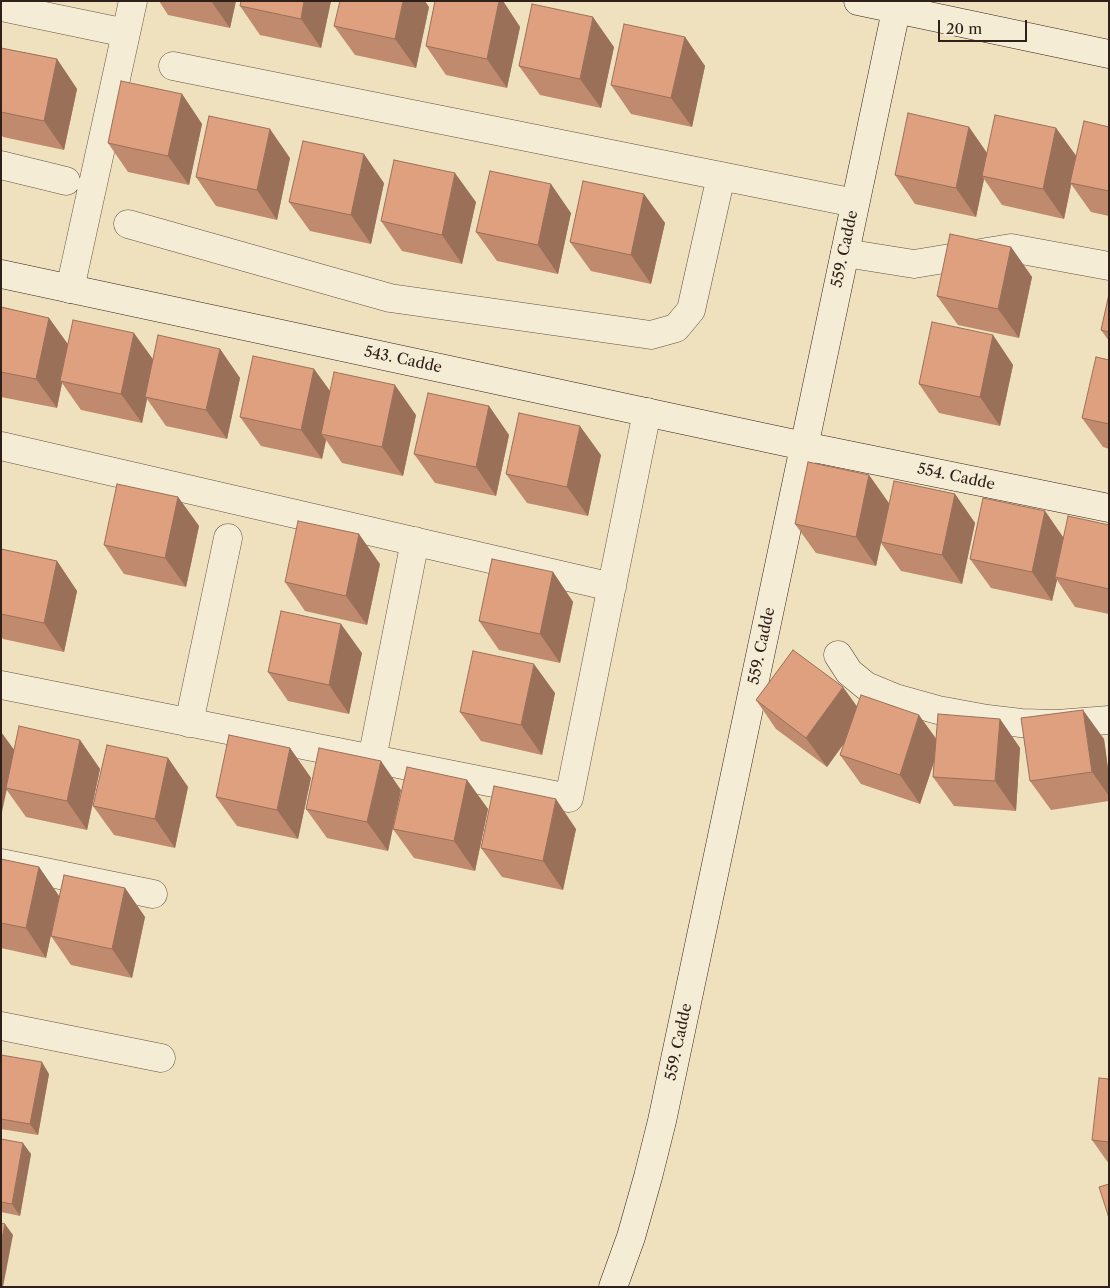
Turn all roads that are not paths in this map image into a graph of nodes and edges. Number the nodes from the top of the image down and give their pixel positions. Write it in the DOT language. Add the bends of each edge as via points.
graph roads {
  1 [pos="133,1"];
  2 [pos="858,1"];
  3 [pos="897,5"];
  4 [pos="1,7"];
  5 [pos="126,33"];
  6 [pos="1109,54"];
  7 [pos="173,66"];
  8 [pos="1,165"];
  9 [pos="721,176"];
  10 [pos="66,181"];
  11 [pos="855,203"];
  12 [pos="128,224"];
  13 [pos="845,253"];
  14 [pos="1109,266"];
  15 [pos="1,274"];
  16 [pos="70,289"];
  17 [pos="648,412"];
  18 [pos="1,446"];
  19 [pos="804,446"];
  20 [pos="1109,508"];
  21 [pos="228,538"];
  22 [pos="415,541"];
  23 [pos="612,587"];
  24 [pos="838,655"];
  25 [pos="1,685"];
  26 [pos="1109,720"];
  27 [pos="189,723"];
  28 [pos="372,759"];
  29 [pos="1,863"];
  30 [pos="153,894"];
  31 [pos="1,1026"];
  32 [pos="161,1058"];
  33 [pos="613,1287"];
  1 -- 5 [label="street"];
  2 -- 3 [label="street"];
  3 -- 6 [label="street"];
  3 -- 11 [label="street, 559. Cadde"];
  4 -- 5 [label="street"];
  5 -- 16 [label="street"];
  7 -- 9 [label="street"];
  8 -- 10 [label="street"];
  9 -- 11 [label="street"];
  9 -- 12 [label="street" via="691,310 676,328 651,335 390,298"];
  11 -- 13 [label="street, 559. Cadde"];
  13 -- 14 [label="street" via="914,264 1011,248"];
  13 -- 19 [label="street, 559. Cadde"];
  15 -- 16 [label="street, 543. Cadde"];
  16 -- 17 [label="street, 543. Cadde"];
  17 -- 19 [label="street, 543. Cadde"];
  17 -- 23 [label="street"];
  18 -- 22 [label="street"];
  19 -- 20 [label="street, 554. Cadde"];
  19 -- 33 [label="street, 559. Cadde" via="662,1121"];
  21 -- 27 [label="street"];
  22 -- 23 [label="street"];
  22 -- 28 [label="street"];
  23 -- 28 [label="street" via="570,798"];
  24 -- 26 [label="street" via="849,672 866,686 938,710 1021,723"];
  25 -- 27 [label="street"];
  27 -- 28 [label="street"];
  29 -- 30 [label="street"];
  31 -- 32 [label="street"];
}
